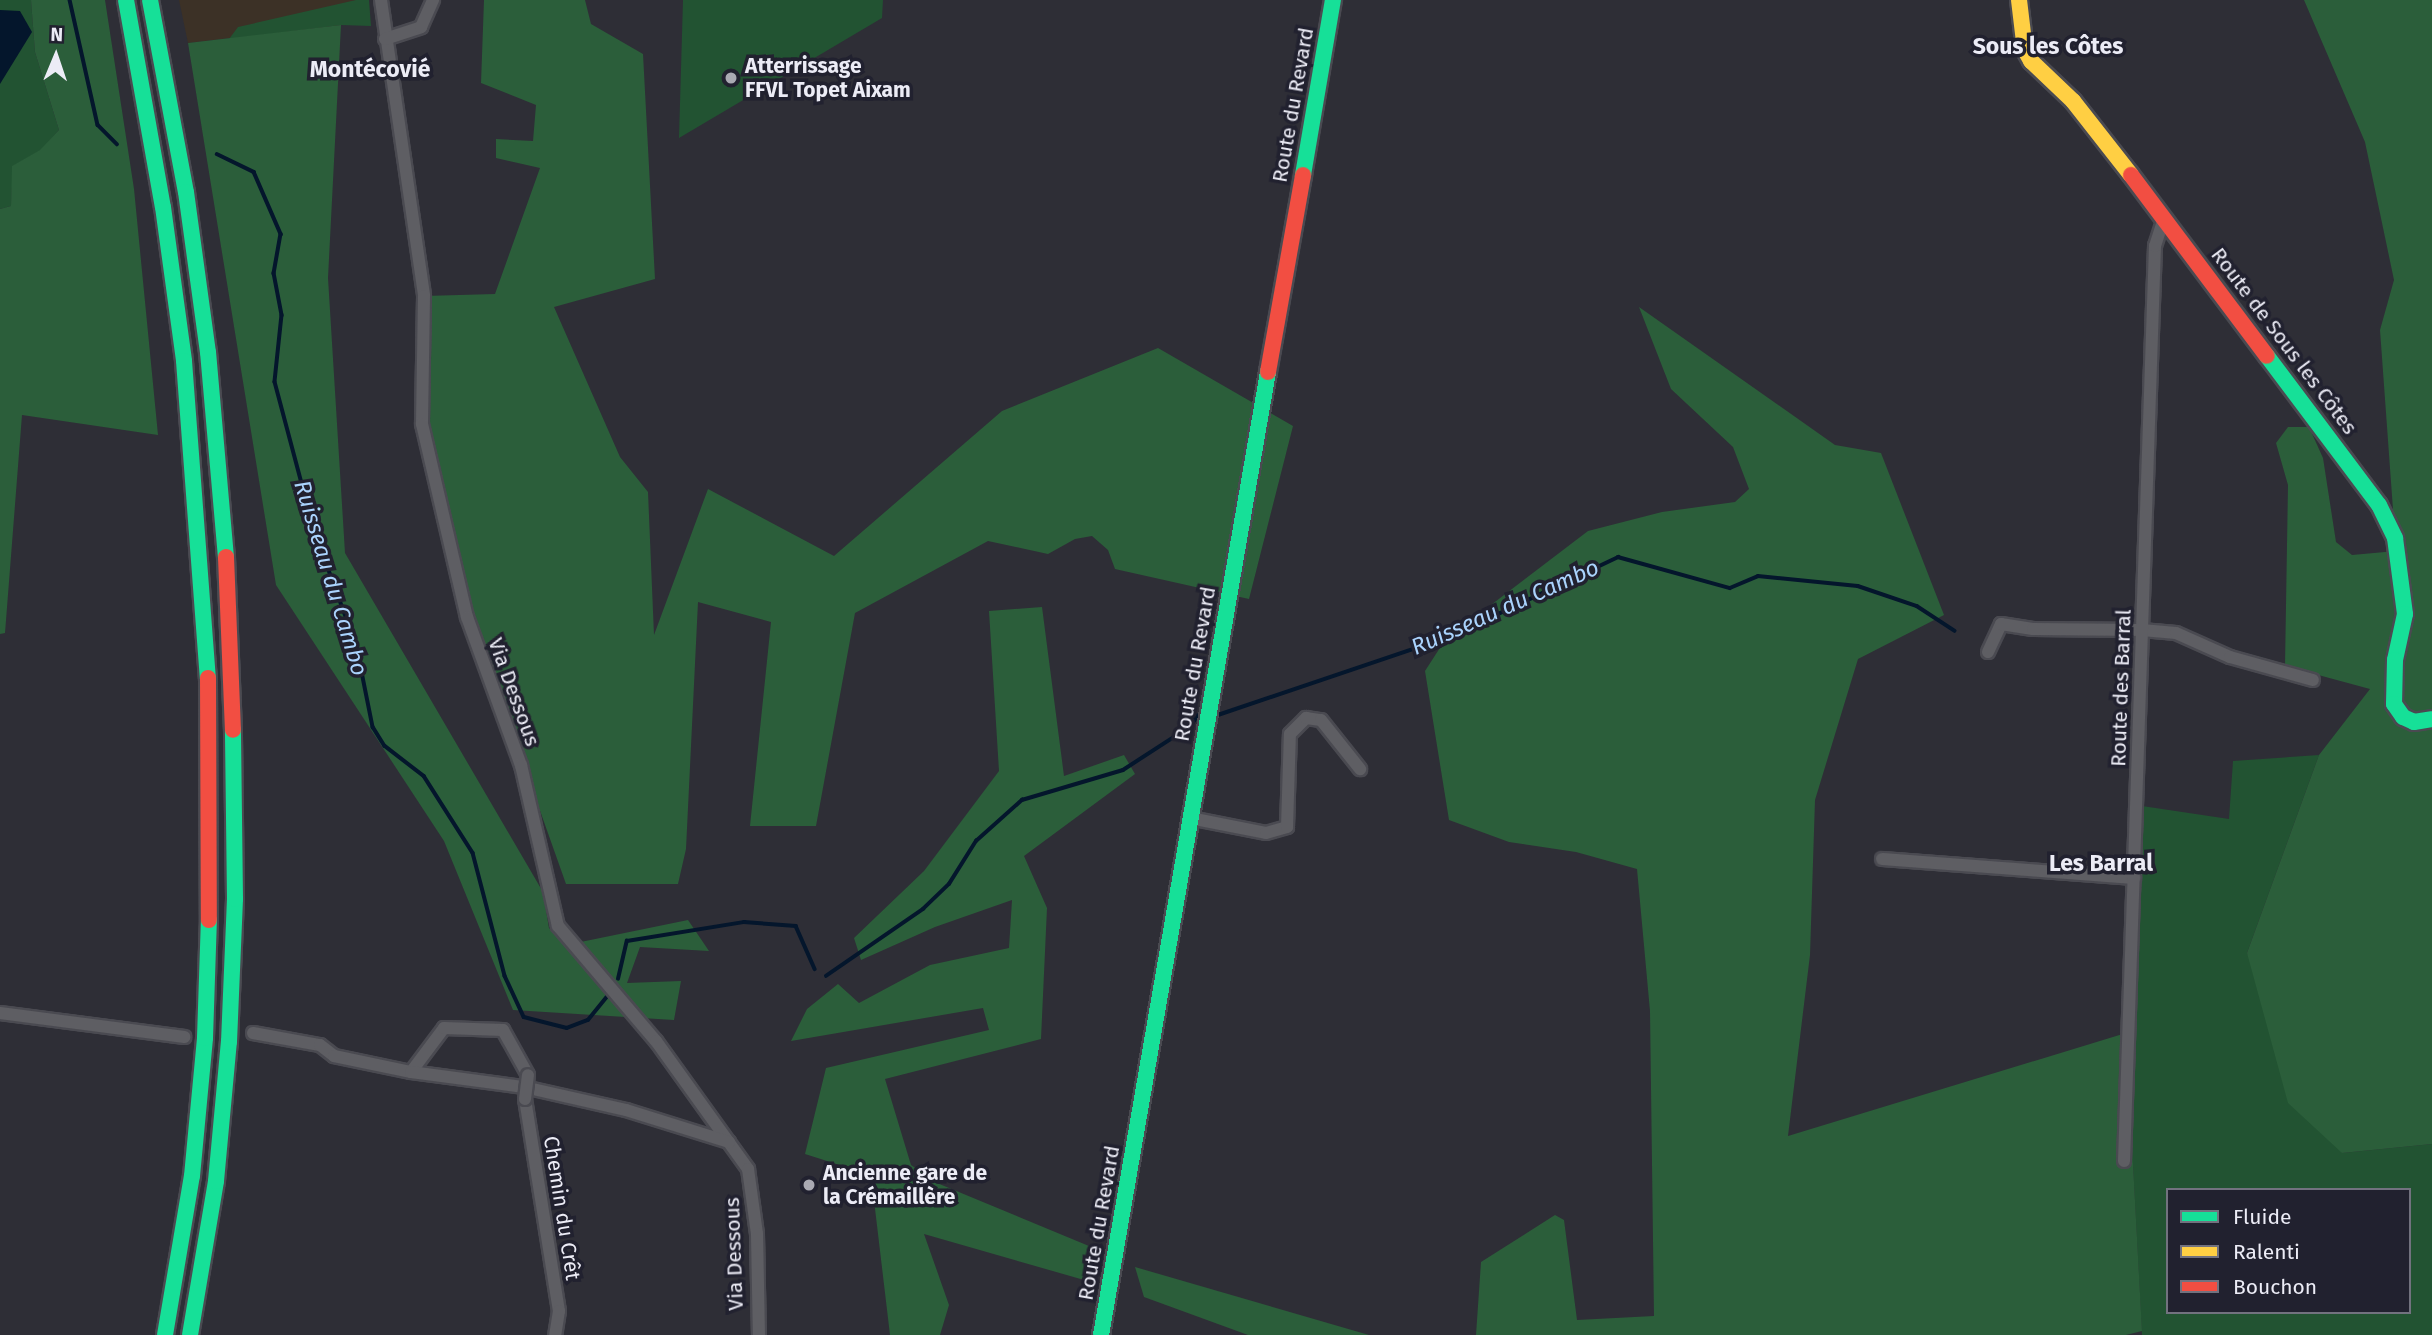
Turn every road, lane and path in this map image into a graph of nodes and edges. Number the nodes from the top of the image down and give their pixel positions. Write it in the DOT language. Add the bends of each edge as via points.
graph roads {
  1 [pos="126,0"];
  2 [pos="150,0"];
  3 [pos="381,0"];
  4 [pos="433,0"];
  5 [pos="1333,0"];
  6 [pos="2019,0"];
  7 [pos="385,39"];
  8 [pos="2164,219"];
  9 [pos="2142,630"];
  10 [pos="1988,652"];
  11 [pos="2313,680"];
  12 [pos="2432,719"];
  13 [pos="1360,769"];
  14 [pos="1190,818"];
  15 [pos="1882,859"];
  16 [pos="2134,878"];
  17 [pos="0,1013"];
  18 [pos="253,1033"];
  19 [pos="184,1037"];
  20 [pos="411,1072"];
  21 [pos="730,1142"];
  22 [pos="2124,1161"];
  23 [pos="165,1335"];
  24 [pos="190,1335"];
  25 [pos="555,1335"];
  26 [pos="759,1335"];
  27 [pos="1101,1335"];
  1 -- 23 [label="main road" via="161,195 184,361 208,682 211,891 205,1038 192,1176"];
  2 -- 24 [label="main road" via="186,192 206,340 224,516 233,690 236,886 229,1042 214,1194"];
  3 -- 7 [label="street, Via Dessous"];
  4 -- 7 [label="street" via="421,27"];
  5 -- 14 [label="main road, Route du Revard"];
  6 -- 8 [label="main road, Route de Sous les Côtes" via="2025,50 2073,101"];
  7 -- 21 [label="street, Via Dessous" via="424,296 422,424 467,617 521,765 558,926 656,1041"];
  8 -- 9 [label="street, Route des Barral" via="2155,246"];
  8 -- 12 [label="main road, Route de Sous les Côtes" via="2379,505 2395,538 2404,583 2405,614 2395,660 2394,704 2403,718 2414,722"];
  9 -- 10 [label="street" via="2033,629 2001,624"];
  9 -- 11 [label="street" via="2176,633 2230,657"];
  9 -- 16 [label="street, Route des Barral"];
  13 -- 14 [label="street" via="1321,720 1306,718 1290,734 1287,827 1266,833"];
  14 -- 27 [label="main road, Route du Revard"];
  15 -- 16 [label="street"];
  16 -- 22 [label="street, Route des Barral"];
  17 -- 19 [label="street"];
  18 -- 20 [label="street" via="320,1045 334,1056"];
  20 -- 21 [label="street" via="549,1093 626,1110"];
  20 -- 25 [label="street, Chemin du Crêt, bridge" via="444,1028 503,1030 528,1075 525,1099 557,1298"];
  21 -- 26 [label="street, Via Dessous" via="748,1169 757,1234"];
}
